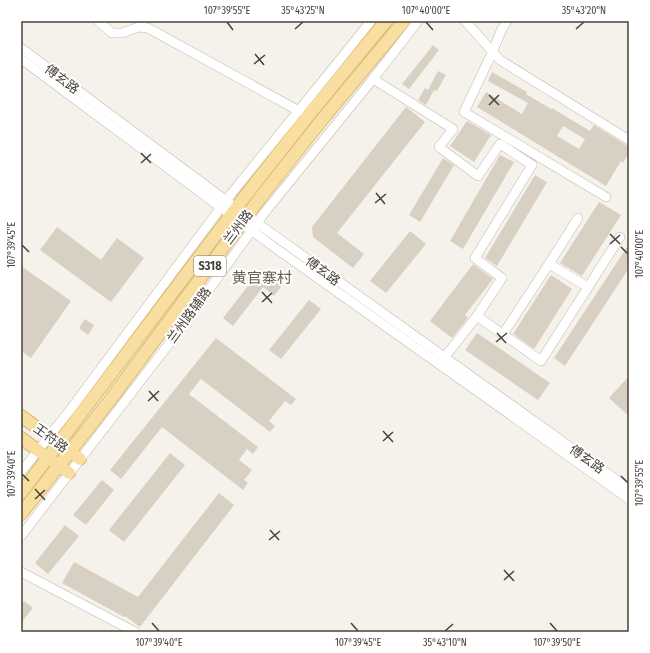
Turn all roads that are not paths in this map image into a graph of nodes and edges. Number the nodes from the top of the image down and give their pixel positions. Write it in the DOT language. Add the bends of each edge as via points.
graph roads {
  1 [pos="98,21"];
  2 [pos="371,21"];
  3 [pos="386,21"];
  4 [pos="404,21"];
  5 [pos="418,21"];
  6 [pos="465,21"];
  7 [pos="507,21"];
  8 [pos="137,25"];
  9 [pos="21,48"];
  10 [pos="492,53"];
  11 [pos="21,59"];
  12 [pos="373,78"];
  13 [pos="299,110"];
  14 [pos="629,140"];
  15 [pos="606,197"];
  16 [pos="228,208"];
  17 [pos="578,218"];
  18 [pos="249,223"];
  19 [pos="620,237"];
  20 [pos="549,264"];
  21 [pos="588,287"];
  22 [pos="477,316"];
  23 [pos="502,334"];
  24 [pos="444,358"];
  25 [pos="21,416"];
  26 [pos="21,438"];
  27 [pos="54,440"];
  28 [pos="38,450"];
  29 [pos="70,451"];
  30 [pos="48,458"];
  31 [pos="80,459"];
  32 [pos="59,465"];
  33 [pos="21,472"];
  34 [pos="69,473"];
  35 [pos="629,489"];
  36 [pos="21,493"];
  37 [pos="629,499"];
  38 [pos="21,514"];
  39 [pos="21,536"];
  40 [pos="21,572"];
  41 [pos="135,632"];
  1 -- 8 [label="street" via="112,33 122,33"];
  2 -- 13 [label="street"];
  3 -- 16 [label="main road, 兰州路 / S318"];
  4 -- 18 [label="main road, 兰州路 / S318" via="325,116"];
  5 -- 12 [label="street, 兰州路辅路"];
  6 -- 10 [label="street"];
  7 -- 10 [label="street"];
  8 -- 13 [label="street" via="148,28"];
  9 -- 16 [label="street, 傅玄路"];
  10 -- 14 [label="street"];
  10 -- 15 [label="street" via="464,112"];
  11 -- 16 [label="street, 傅玄路"];
  12 -- 18 [label="street, 兰州路辅路" via="290,180"];
  12 -- 22 [label="street" via="453,129 439,147 478,176 500,144 532,165 475,258 502,278"];
  13 -- 16 [label="street"];
  16 -- 18 [label="street, 傅玄路"];
  16 -- 27 [label="main road, 兰州路 / S318"];
  17 -- 20 [label="street"];
  18 -- 24 [label="street, 傅玄路"];
  18 -- 29 [label="main road, 兰州路 / S318"];
  18 -- 31 [label="street, 兰州路辅路" via="182,326"];
  18 -- 37 [label="street, 傅玄路"];
  19 -- 21 [label="street"];
  20 -- 21 [label="street"];
  20 -- 23 [label="street"];
  21 -- 23 [label="street" via="541,361"];
  22 -- 23 [label="street"];
  22 -- 24 [label="street"];
  24 -- 35 [label="street, 傅玄路"];
  25 -- 27 [label="main road, 王符路"];
  26 -- 28 [label="main road, 王符路"];
  27 -- 28 [label="street"];
  27 -- 29 [label="main road, 王符路"];
  27 -- 30 [label="main road, 兰州路 / S318"];
  28 -- 30 [label="main road, 王符路"];
  28 -- 33 [label="street"];
  29 -- 31 [label="main road, 王符路"];
  29 -- 32 [label="main road, 兰州路 / S318"];
  30 -- 32 [label="main road, 王符路"];
  30 -- 36 [label="main road, 兰州路 / S318"];
  31 -- 34 [label="street, 兰州路辅路"];
  32 -- 34 [label="main road, 王符路"];
  32 -- 38 [label="main road, 兰州路 / S318"];
  34 -- 39 [label="street, 兰州路辅路"];
  40 -- 41 [label="street"];
}
